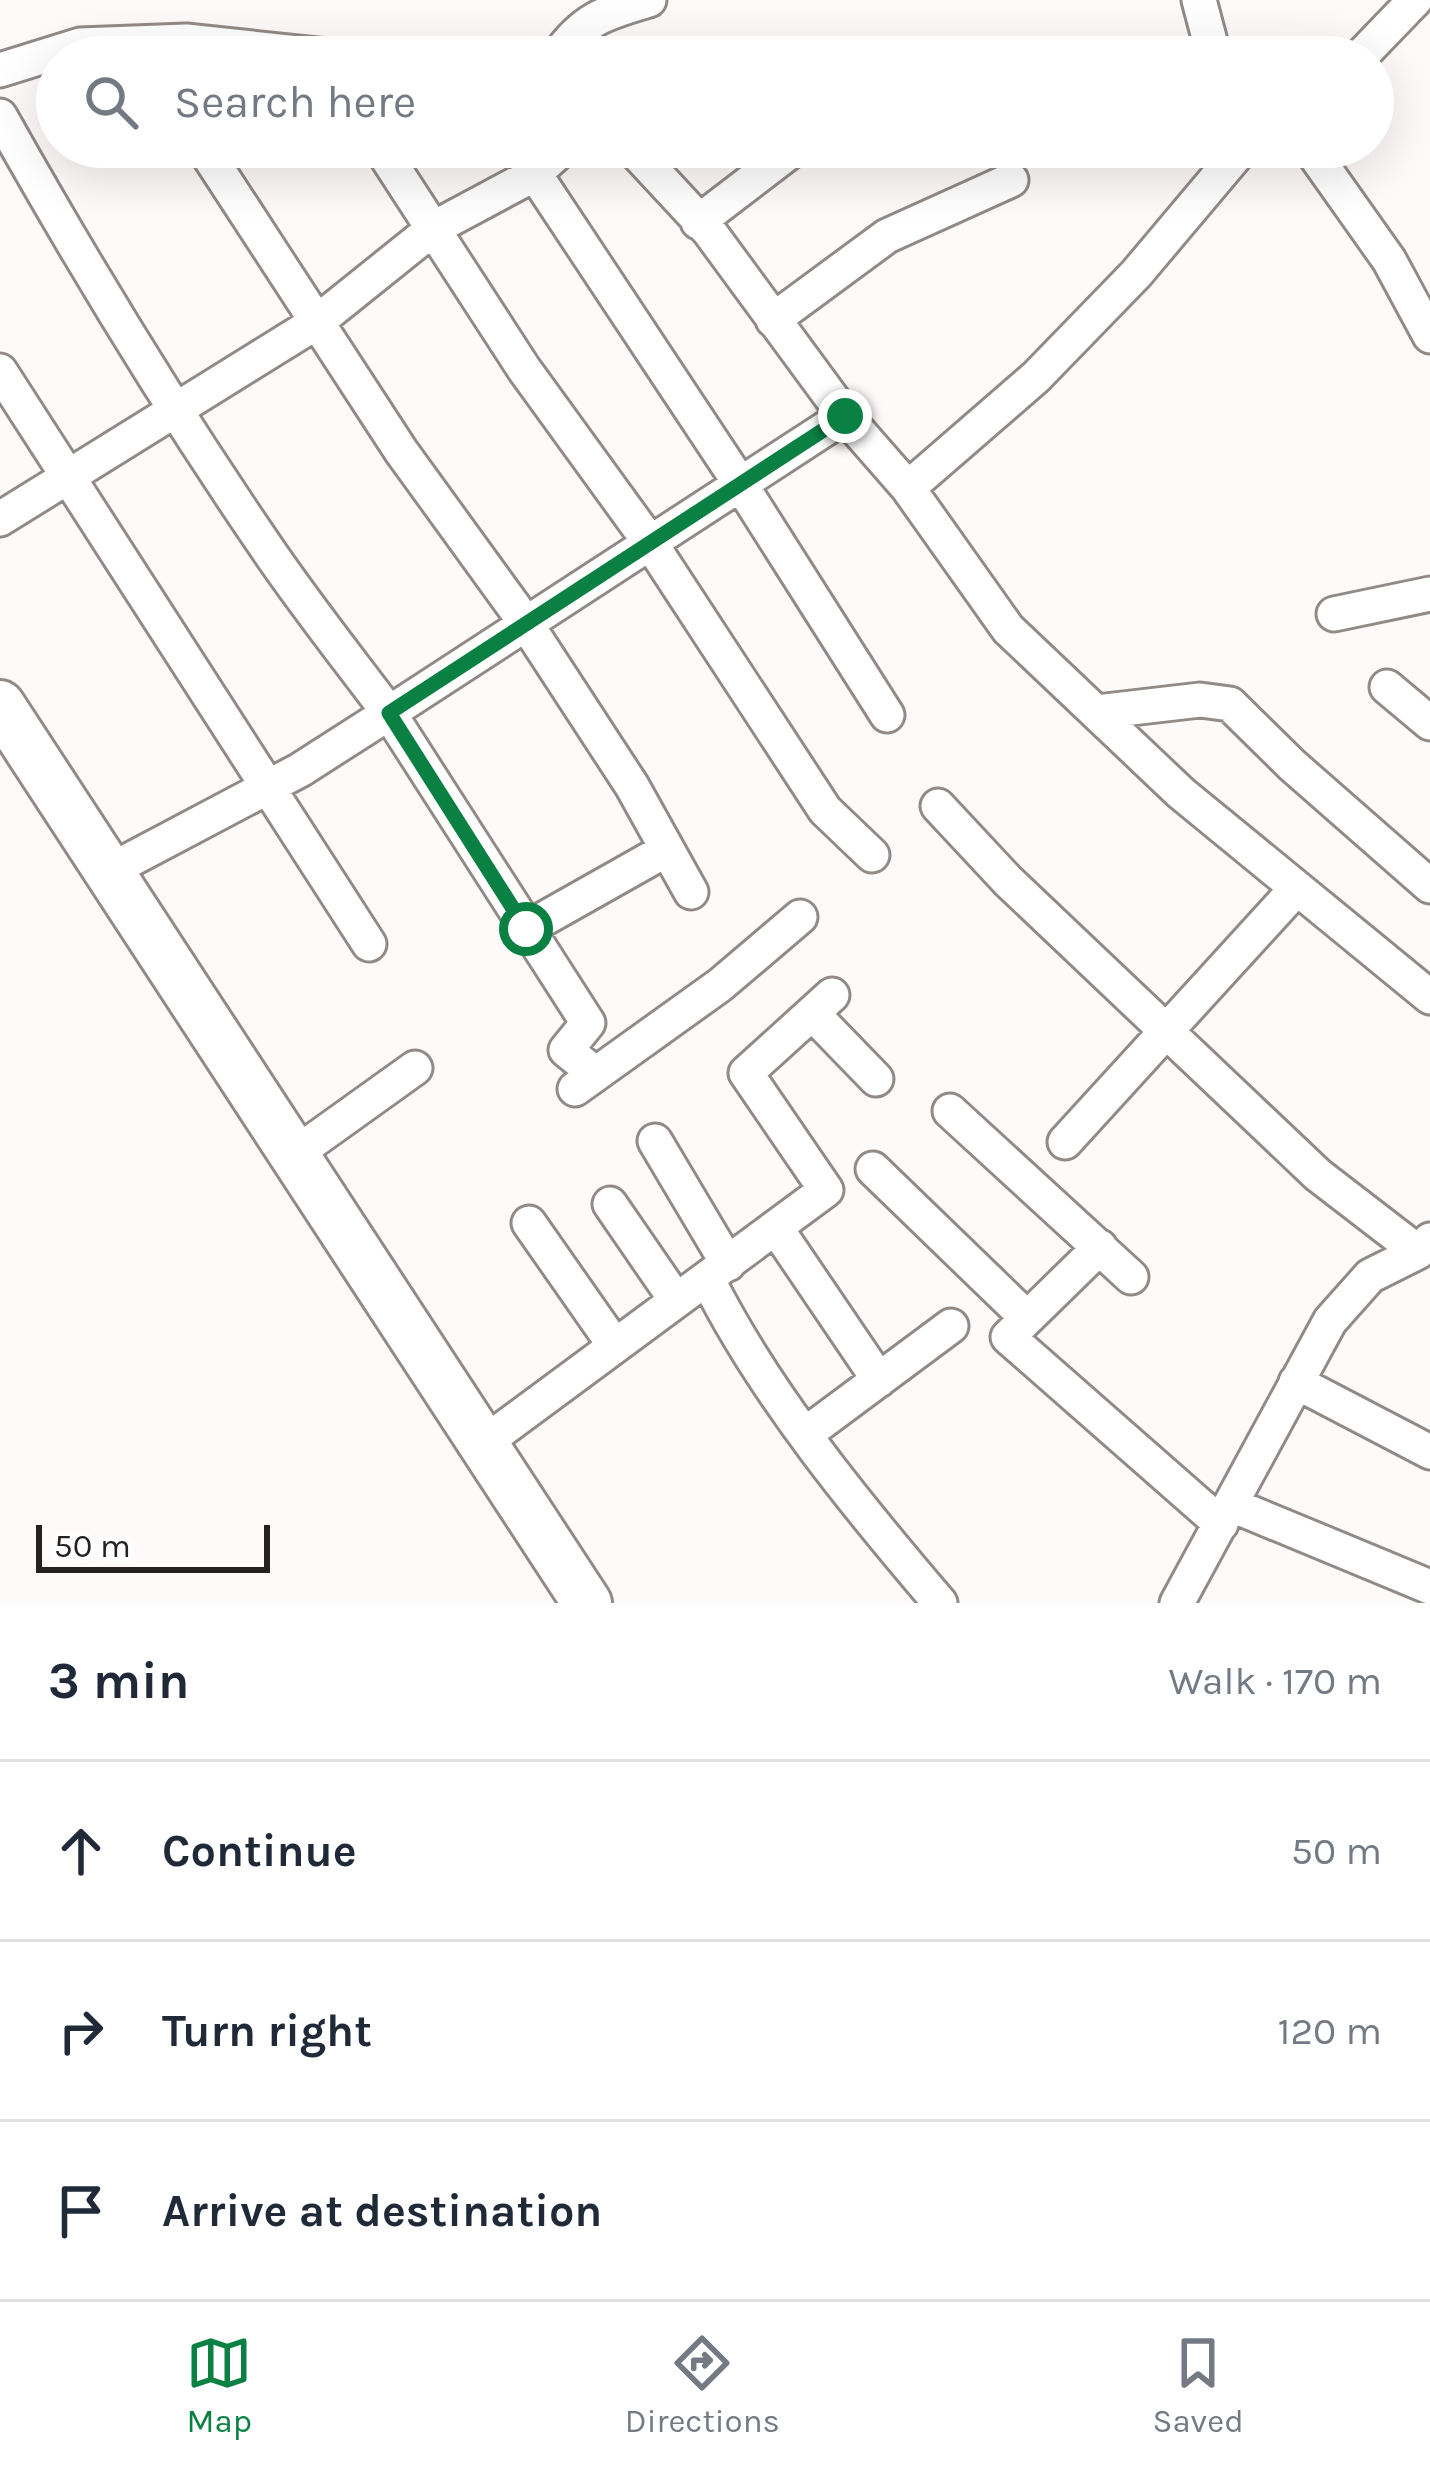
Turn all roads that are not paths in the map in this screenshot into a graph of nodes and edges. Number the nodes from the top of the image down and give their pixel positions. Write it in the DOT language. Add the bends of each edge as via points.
graph roads {
  1 [pos="649,0"];
  2 [pos="1199,0"];
  3 [pos="1415,0"];
  4 [pos="572,36"];
  5 [pos="1209,36"];
  6 [pos="1380,36"];
  7 [pos="36,59"];
  8 [pos="0,70"];
  9 [pos="0,116"];
  10 [pos="217,168"];
  11 [pos="394,168"];
  12 [pos="515,168"];
  13 [pos="530,168"];
  14 [pos="650,168"];
  15 [pos="769,168"];
  16 [pos="1225,168"];
  17 [pos="1325,168"];
  18 [pos="1011,180"];
  19 [pos="698,222"];
  20 [pos="434,228"];
  21 [pos="773,320"];
  22 [pos="316,322"];
  23 [pos="1430,336"];
  24 [pos="0,370"];
  25 [pos="176,411"];
  26 [pos="845,416"];
  27 [pos="70,476"];
  28 [pos="741,485"];
  29 [pos="908,488"];
  30 [pos="0,519"];
  31 [pos="651,544"];
  32 [pos="1430,594"];
  33 [pos="1334,614"];
  34 [pos="525,622"];
  35 [pos="1387,687"];
  36 [pos="0,705"];
  37 [pos="1097,712"];
  38 [pos="389,713"];
  39 [pos="887,715"];
  40 [pos="1430,722"];
  41 [pos="268,786"];
  42 [pos="938,806"];
  43 [pos="666,850"];
  44 [pos="872,855"];
  45 [pos="109,872"];
  46 [pos="1430,886"];
  47 [pos="1296,889"];
  48 [pos="692,892"];
  49 [pos="800,917"];
  50 [pos="526,929"];
  51 [pos="369,944"];
  52 [pos="1430,998"];
  53 [pos="1166,1029"];
  54 [pos="415,1068"];
  55 [pos="876,1079"];
  56 [pos="950,1111"];
  57 [pos="656,1141"];
  58 [pos="1065,1142"];
  59 [pos="295,1154"];
  60 [pos="873,1169"];
  61 [pos="610,1204"];
  62 [pos="529,1223"];
  63 [pos="776,1228"];
  64 [pos="1424,1246"];
  65 [pos="1100,1247"];
  66 [pos="718,1272"];
  67 [pos="1131,1277"];
  68 [pos="676,1300"];
  69 [pos="1027,1318"];
  70 [pos="951,1326"];
  71 [pos="615,1346"];
  72 [pos="879,1380"];
  73 [pos="1296,1382"];
  74 [pos="806,1432"];
  75 [pos="484,1443"];
  76 [pos="1430,1452"];
  77 [pos="1226,1515"];
  78 [pos="1430,1587"];
  79 [pos="586,1603"];
  80 [pos="940,1603"];
  81 [pos="1177,1603"];
  1 -- 4 [label="street" via="602,14"];
  2 -- 5 [label="street"];
  3 -- 6 [label="street"];
  7 -- 8 [label="street"];
  9 -- 25 [label="street"];
  10 -- 22 [label="street"];
  11 -- 20 [label="street"];
  12 -- 20 [label="street"];
  13 -- 28 [label="street"];
  14 -- 19 [label="street"];
  15 -- 19 [label="street"];
  16 -- 29 [label="street" via="1036,376"];
  17 -- 23 [label="street"];
  18 -- 21 [label="street" via="887,236"];
  19 -- 21 [label="street"];
  20 -- 22 [label="street"];
  20 -- 31 [label="street"];
  21 -- 26 [label="street"];
  22 -- 25 [label="street"];
  22 -- 34 [label="street"];
  24 -- 27 [label="street"];
  25 -- 27 [label="street"];
  25 -- 38 [label="street"];
  26 -- 28 [label="street"];
  26 -- 29 [label="street"];
  27 -- 30 [label="street"];
  27 -- 41 [label="street"];
  28 -- 31 [label="street"];
  28 -- 39 [label="street"];
  29 -- 37 [label="street" via="1008,629"];
  31 -- 34 [label="street"];
  31 -- 44 [label="street" via="825,810"];
  32 -- 33 [label="street"];
  34 -- 38 [label="street"];
  34 -- 43 [label="street"];
  35 -- 40 [label="street"];
  36 -- 45 [label="main road"];
  37 -- 46 [label="street" via="1230,704"];
  37 -- 47 [label="street"];
  38 -- 41 [label="street"];
  38 -- 50 [label="street"];
  41 -- 45 [label="street"];
  41 -- 51 [label="street"];
  42 -- 53 [label="street"];
  43 -- 48 [label="street"];
  43 -- 50 [label="street"];
  45 -- 59 [label="main road"];
  47 -- 52 [label="street"];
  47 -- 53 [label="street"];
  49 -- 50 [label="street" via="584,1081 566,1050 588,1023"];
  53 -- 58 [label="street"];
  53 -- 64 [label="street" via="1318,1175"];
  54 -- 59 [label="street"];
  55 -- 63 [label="street" via="822,1004 746,1073 826,1190"];
  56 -- 65 [label="street"];
  57 -- 66 [label="street"];
  59 -- 75 [label="main road"];
  60 -- 69 [label="street"];
  61 -- 68 [label="street"];
  62 -- 71 [label="street"];
  63 -- 66 [label="street"];
  63 -- 72 [label="street"];
  64 -- 73 [label="street" via="1370,1276 1330,1321"];
  65 -- 67 [label="street"];
  65 -- 69 [label="street"];
  66 -- 68 [label="street"];
  66 -- 74 [label="street" via="735,1334"];
  68 -- 71 [label="street"];
  69 -- 77 [label="street" via="1008,1337"];
  70 -- 72 [label="street"];
  71 -- 75 [label="street"];
  72 -- 74 [label="street"];
  73 -- 76 [label="street"];
  73 -- 77 [label="street"];
  74 -- 80 [label="street"];
  75 -- 79 [label="main road"];
  77 -- 78 [label="street"];
  77 -- 81 [label="street"];
}
